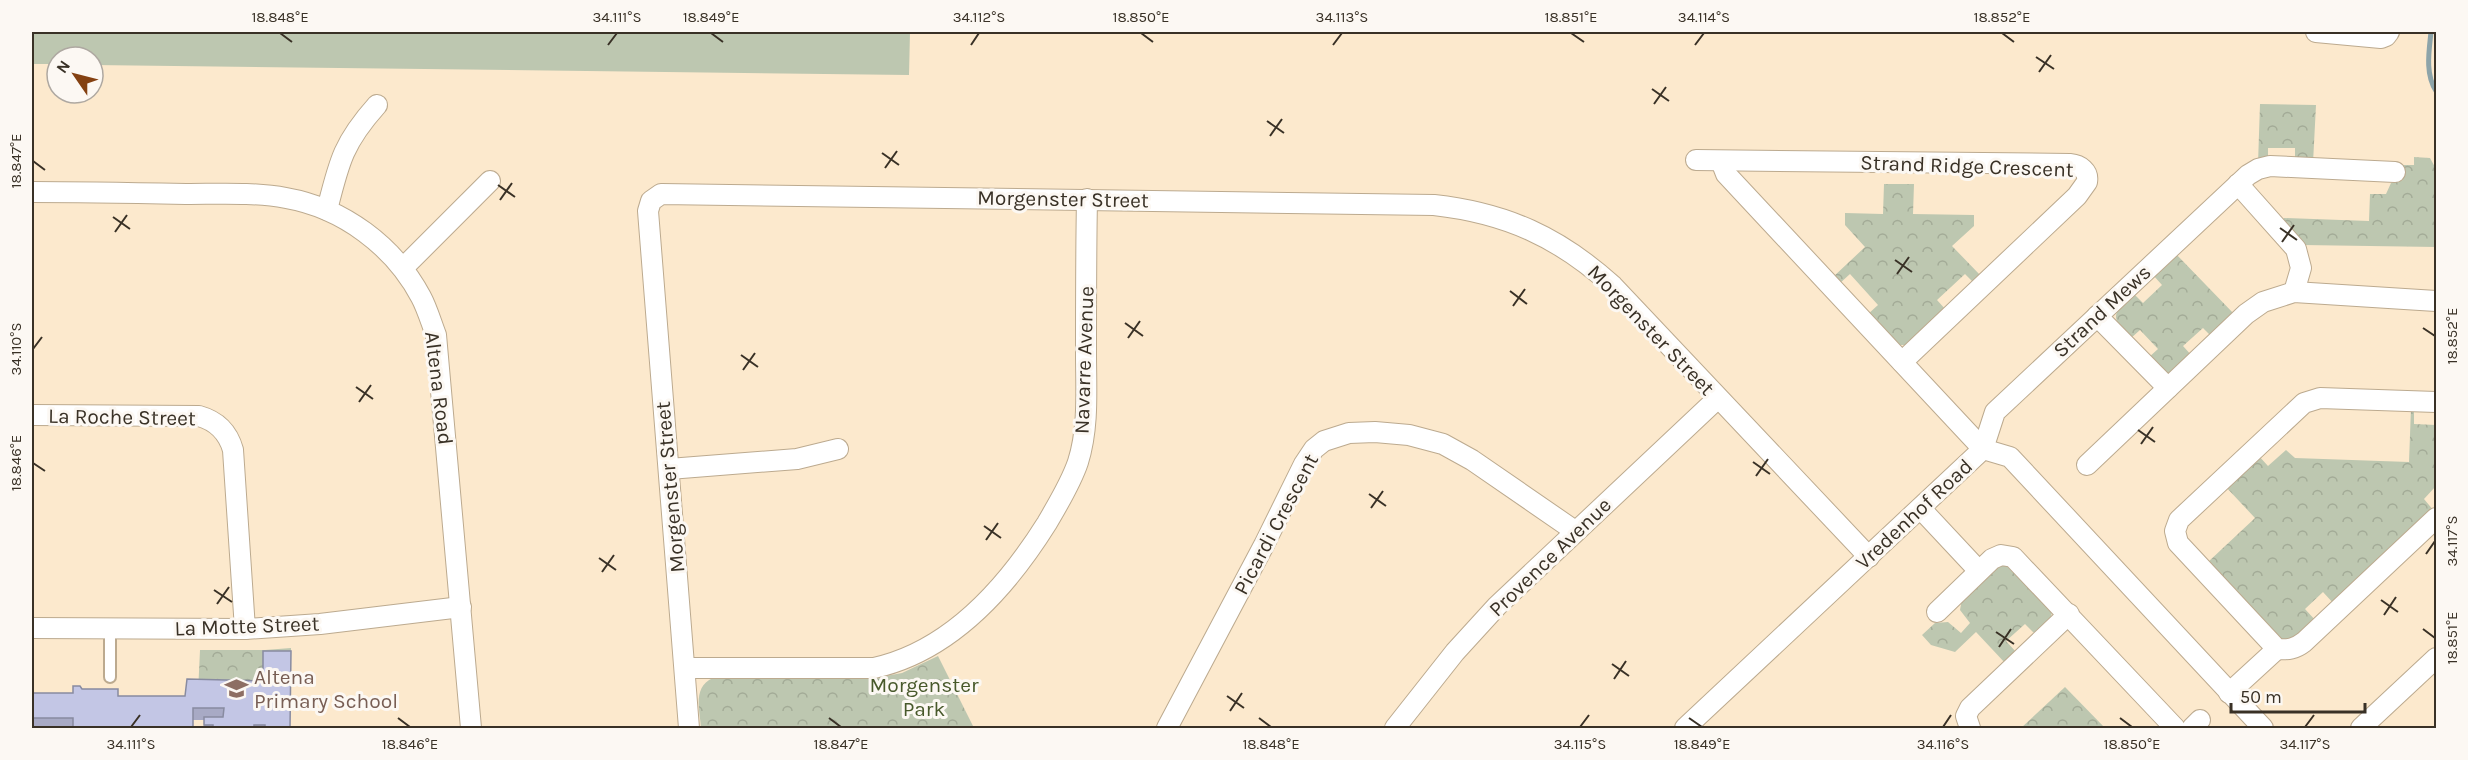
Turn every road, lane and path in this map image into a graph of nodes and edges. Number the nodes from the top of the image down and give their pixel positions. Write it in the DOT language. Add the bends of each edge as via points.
graph roads {
  1 [pos="2316,32"];
  2 [pos="2390,32"];
  3 [pos="377,105"];
  4 [pos="1696,160"];
  5 [pos="1721,161"];
  6 [pos="2395,172"];
  7 [pos="490,181"];
  8 [pos="2238,184"];
  9 [pos="32,192"];
  10 [pos="1086,199"];
  11 [pos="327,210"];
  12 [pos="403,268"];
  13 [pos="2294,292"];
  14 [pos="2436,301"];
  15 [pos="2097,316"];
  16 [pos="1902,362"];
  17 [pos="2168,388"];
  18 [pos="1718,398"];
  19 [pos="2436,402"];
  20 [pos="32,415"];
  21 [pos="838,449"];
  22 [pos="1983,449"];
  23 [pos="2087,465"];
  24 [pos="669,469"];
  25 [pos="1921,509"];
  26 [pos="2436,518"];
  27 [pos="1575,531"];
  28 [pos="1869,557"];
  29 [pos="1979,571"];
  30 [pos="461,607"];
  31 [pos="1937,612"];
  32 [pos="2069,614"];
  33 [pos="32,628"];
  34 [pos="110,629"];
  35 [pos="245,629"];
  36 [pos="2277,649"];
  37 [pos="2436,658"];
  38 [pos="685,668"];
  39 [pos="110,677"];
  40 [pos="2229,693"];
  41 [pos="471,729"];
  42 [pos="689,729"];
  43 [pos="1167,729"];
  44 [pos="1395,729"];
  45 [pos="1685,729"];
  46 [pos="1970,729"];
  47 [pos="2175,729"];
  48 [pos="2263,729"];
  49 [pos="2361,729"];
  1 -- 2 [label="street" via="2381,38"];
  3 -- 11 [label="street" via="358,125 340,159"];
  4 -- 5 [label="street, Strand Ridge Crescent"];
  5 -- 16 [label="street" via="1723,171"];
  5 -- 16 [label="street, Strand Ridge Crescent" via="2070,164 2085,171 2088,178 2082,191"];
  6 -- 8 [label="street, Strand Mews" via="2270,166 2258,169"];
  7 -- 12 [label="street"];
  8 -- 13 [label="street" via="2296,249 2301,268"];
  8 -- 15 [label="street, Strand Mews"];
  9 -- 11 [label="street, Altena Road" via="285,197"];
  10 -- 18 [label="street, Morgenster Street" via="1434,205 1504,219 1551,239 1594,268"];
  10 -- 24 [label="street, Morgenster Street" via="655,196 648,211"];
  10 -- 38 [label="street, Navarre Avenue" via="1086,421 1078,463 1059,502 1002,586 939,640 896,663 874,668"];
  11 -- 12 [label="street, Altena Road" via="377,241"];
  12 -- 30 [label="street, Altena Road" via="422,297 436,335"];
  13 -- 14 [label="street"];
  13 -- 17 [label="street" via="2270,299 2246,314"];
  15 -- 17 [label="street"];
  15 -- 22 [label="street, Strand Mews" via="1995,412"];
  16 -- 22 [label="street"];
  17 -- 23 [label="street"];
  18 -- 27 [label="street, Provence Avenue"];
  18 -- 28 [label="street, Morgenster Street"];
  19 -- 36 [label="street" via="2320,398 2304,403 2176,525 2178,543"];
  20 -- 35 [label="street, La Roche Street" via="199,416 225,432 233,450"];
  21 -- 24 [label="street" via="797,459"];
  22 -- 25 [label="street, Vredenhof Road"];
  22 -- 40 [label="street, Vredenhof Road" via="2010,457"];
  24 -- 38 [label="street, Morgenster Street"];
  25 -- 28 [label="street, Vredenhof Road"];
  25 -- 29 [label="street"];
  26 -- 36 [label="street" via="2304,642 2293,649"];
  27 -- 43 [label="street, Picardi Crescent" via="1473,460 1443,444 1375,432 1349,433 1324,441 1304,464"];
  27 -- 44 [label="street, Provence Avenue" via="1455,652"];
  28 -- 45 [label="street, Vredenhof Road"];
  29 -- 31 [label="street"];
  29 -- 32 [label="street" via="1996,556 2013,556"];
  30 -- 35 [label="street, La Motte Street"];
  30 -- 41 [label="street, Altena Road"];
  32 -- 46 [label="street" via="1970,708 1966,716"];
  32 -- 47 [label="street"];
  33 -- 34 [label="street, La Motte Street"];
  34 -- 35 [label="street, La Motte Street"];
  34 -- 39 [label="lane"];
  36 -- 40 [label="street"];
  37 -- 49 [label="street"];
  38 -- 42 [label="street, Morgenster Street"];
  40 -- 48 [label="street, Vredenhof Road"];
}
